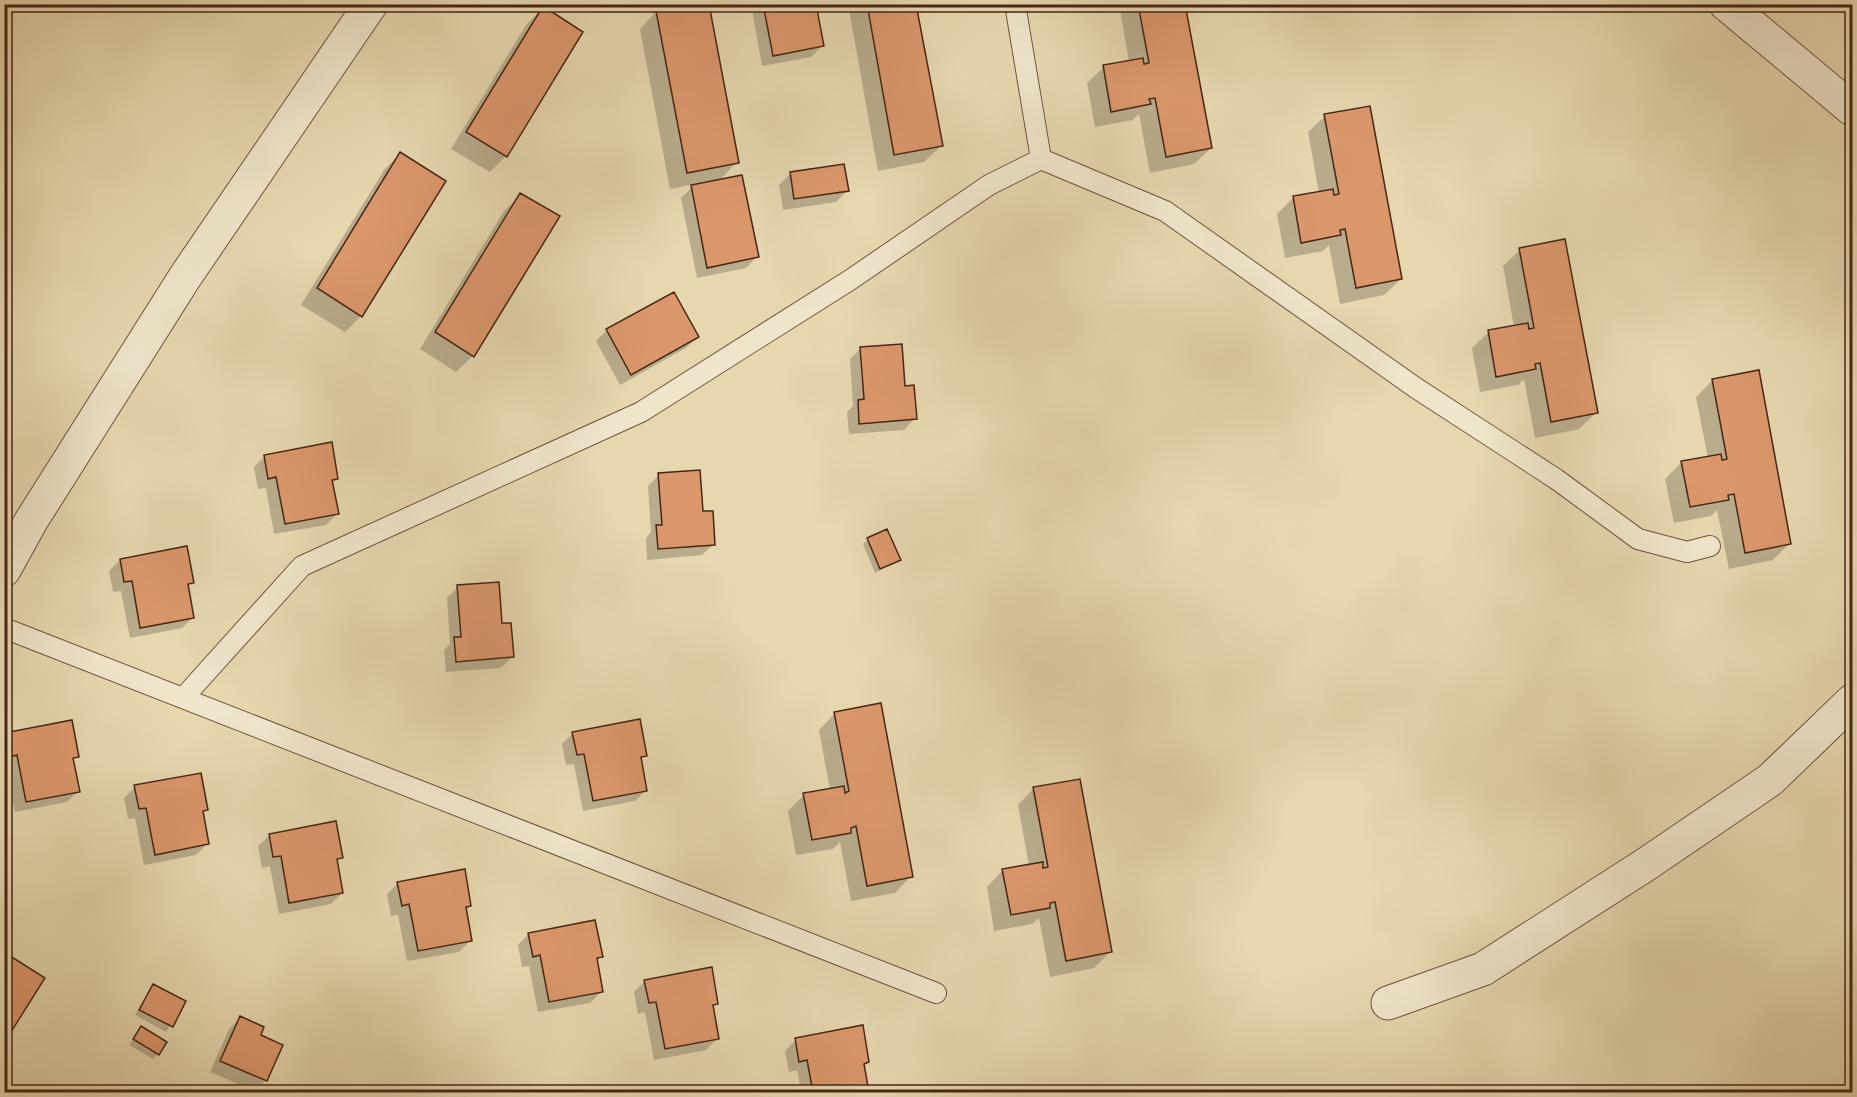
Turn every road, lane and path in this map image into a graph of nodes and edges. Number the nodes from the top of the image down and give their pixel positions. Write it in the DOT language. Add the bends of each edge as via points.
graph roads {
  1 [pos="372,4"];
  2 [pos="1015,4"];
  3 [pos="1726,4"];
  4 [pos="1852,109"];
  5 [pos="1041,159"];
  6 [pos="1710,546"];
  7 [pos="4,570"];
  8 [pos="4,628"];
  9 [pos="183,698"];
  10 [pos="1852,701"];
  11 [pos="936,993"];
  12 [pos="1388,1003"];
  1 -- 7 [label="street" via="185,277"];
  2 -- 5 [label="lane"];
  3 -- 4 [label="street"];
  5 -- 6 [label="lane" via="1166,211 1638,539 1687,552"];
  5 -- 9 [label="lane" via="989,185 850,280 641,412 302,567"];
  8 -- 9 [label="lane"];
  9 -- 11 [label="lane"];
  10 -- 12 [label="street" via="1770,780 1645,865 1484,969"];
}
